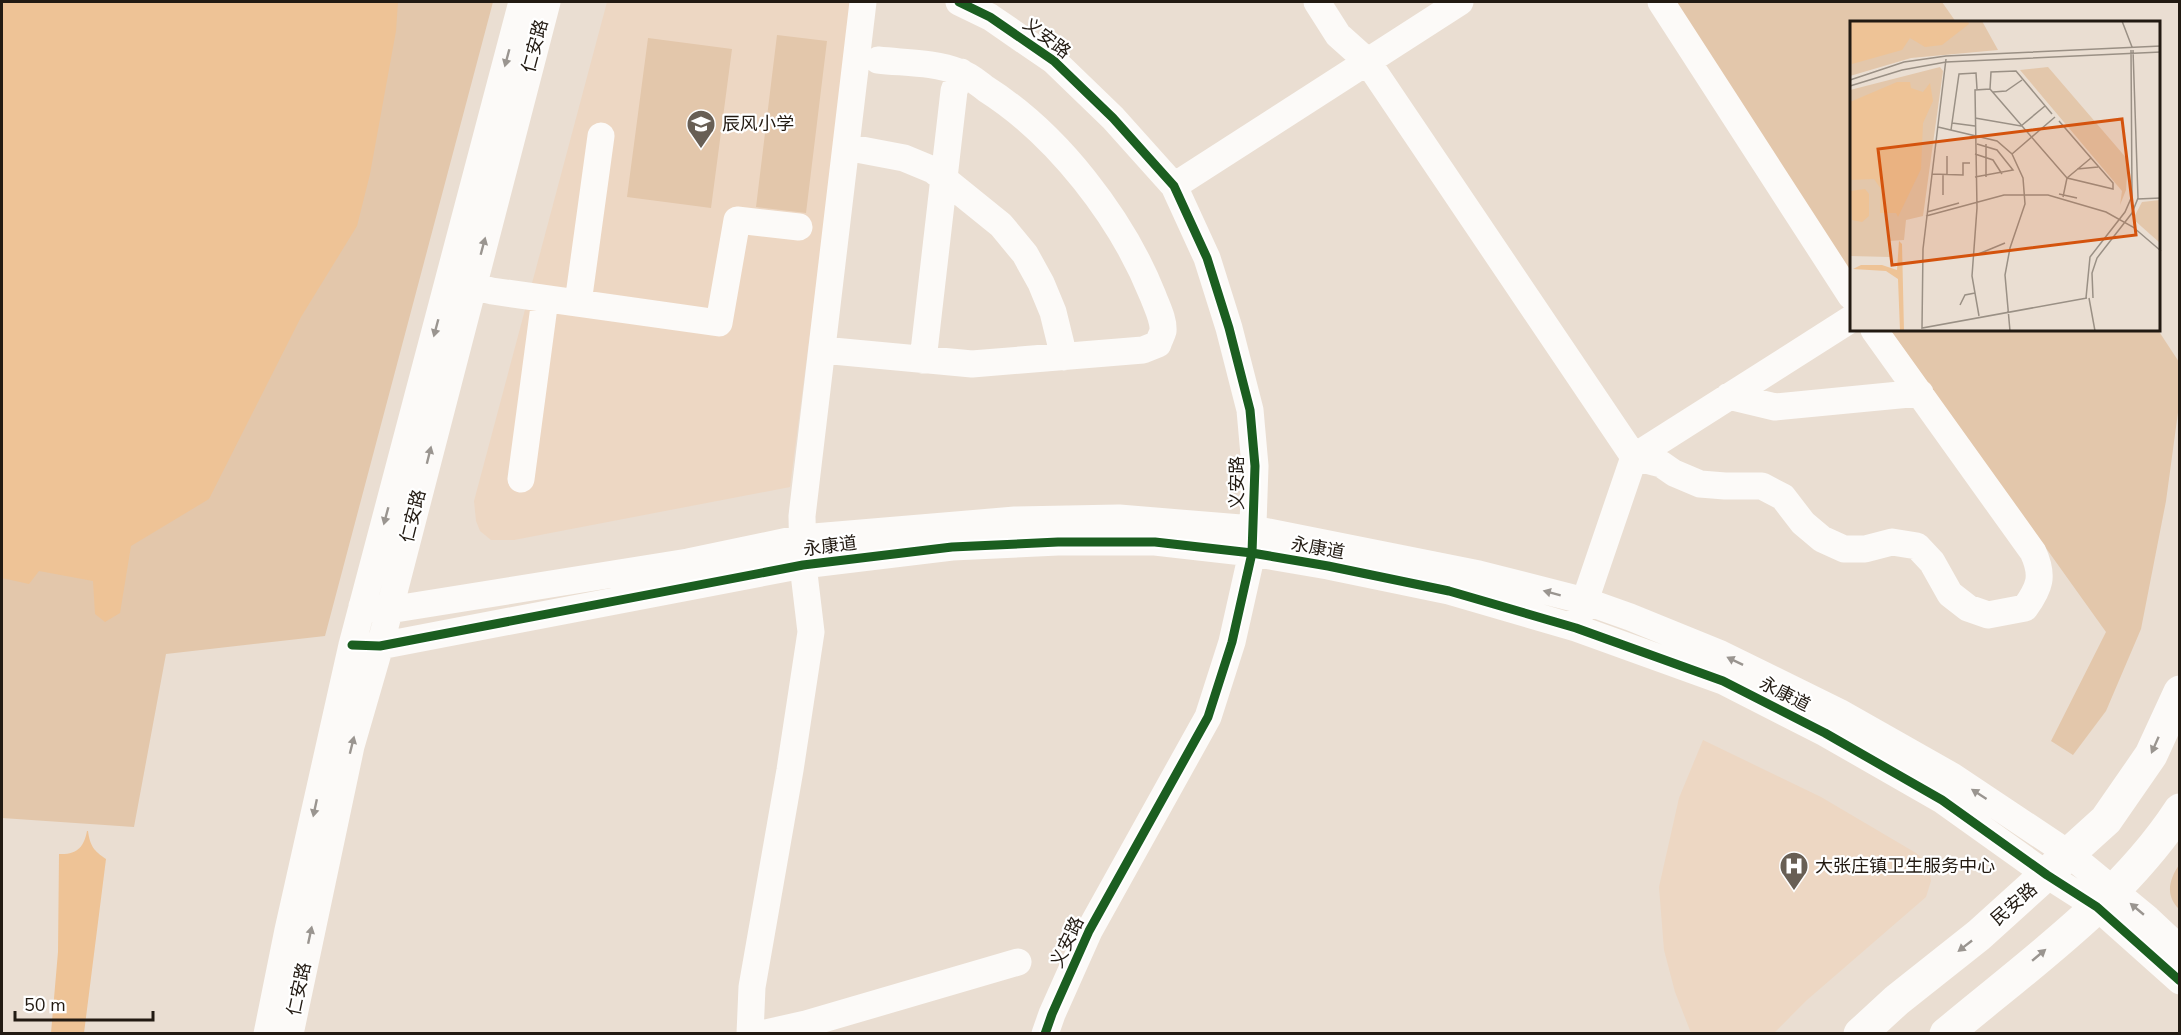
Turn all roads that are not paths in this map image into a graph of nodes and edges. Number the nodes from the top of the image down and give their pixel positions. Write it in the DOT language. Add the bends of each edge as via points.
graph roads {
  1 [pos="522,2"];
  2 [pos="547,2"];
  3 [pos="863,2"];
  4 [pos="959,2"];
  5 [pos="1317,2"];
  6 [pos="1460,2"];
  7 [pos="1661,2"];
  8 [pos="878,60"];
  9 [pos="1367,61"];
  10 [pos="960,72"];
  11 [pos="601,136"];
  12 [pos="846,147"];
  13 [pos="944,178"];
  14 [pos="1174,186"];
  15 [pos="799,227"];
  16 [pos="461,283"];
  17 [pos="1850,294"];
  18 [pos="545,298"];
  19 [pos="578,303"];
  20 [pos="1850,320"];
  21 [pos="1875,332"];
  22 [pos="822,350"];
  23 [pos="1064,357"];
  24 [pos="922,360"];
  25 [pos="1920,393"];
  26 [pos="1730,396"];
  27 [pos="1634,457"];
  28 [pos="521,478"];
  29 [pos="802,538"];
  30 [pos="1253,541"];
  31 [pos="803,565"];
  32 [pos="1585,601"];
  33 [pos="362,606"];
  34 [pos="389,609"];
  35 [pos="1576,628"];
  36 [pos="352,645"];
  37 [pos="380,646"];
  38 [pos="2180,692"];
  39 [pos="2180,810"];
  40 [pos="2058,864"];
  41 [pos="2105,898"];
  42 [pos="2180,949"];
  43 [pos="1018,962"];
  44 [pos="2180,981"];
  45 [pos="267,1034"];
  46 [pos="290,1034"];
  47 [pos="750,1034"];
  48 [pos="760,1034"];
  49 [pos="1045,1034"];
  50 [pos="1860,1034"];
  51 [pos="1946,1034"];
  1 -- 16 [label="street, 仁安路, one-way"];
  16 -- 2 [label="street, 仁安路, one-way"];
  3 -- 12 [label="street"];
  4 -- 14 [label="street, 义安路" via="990,17 1054,61 1113,118"];
  5 -- 9 [label="street" via="1338,35"];
  6 -- 9 [label="street"];
  7 -- 17 [label="street"];
  8 -- 10 [label="street"];
  9 -- 14 [label="street"];
  9 -- 27 [label="street"];
  10 -- 13 [label="street" via="954,91"];
  10 -- 23 [label="street" via="1003,99 1048,140 1097,196 1131,249 1161,318 1163,332 1158,344 1143,350"];
  11 -- 19 [label="street"];
  12 -- 13 [label="street" via="904,158"];
  12 -- 22 [label="street"];
  13 -- 23 [label="street" via="1000,225 1025,254 1053,312"];
  13 -- 24 [label="street"];
  14 -- 30 [label="street, 义安路" via="1207,258 1250,410 1255,466"];
  15 -- 19 [label="street" via="737,220 719,323"];
  16 -- 18 [label="street"];
  16 -- 33 [label="street, 仁安路, one-way"];
  34 -- 16 [label="street, 仁安路, one-way"];
  18 -- 19 [label="street"];
  18 -- 28 [label="street"];
  20 -- 26 [label="street"];
  21 -- 25 [label="street"];
  22 -- 24 [label="street"];
  22 -- 29 [label="street"];
  23 -- 24 [label="street" via="972,364"];
  25 -- 26 [label="street" via="1775,407"];
  25 -- 27 [label="street" via="2033,552 2040,568 2040,581 2025,608 1988,615 1968,608 1950,594 1932,562 1917,546 1892,542 1865,549 1844,549 1822,539 1803,523 1783,497 1762,486 1700,484 1661,464"];
  26 -- 27 [label="street"];
  27 -- 32 [label="street"];
  29 -- 30 [label="street, 永康道" via="1015,520 1119,518"];
  29 -- 31 [label="street"];
  29 -- 34 [label="street, 永康道" via="688,562"];
  30 -- 31 [label="street, 永康道" via="952,547"];
  32 -- 30 [label="street, 永康道, one-way" via="1479,574"];
  30 -- 35 [label="street, 永康道" via="1328,566 1449,591"];
  30 -- 49 [label="street, 义安路" via="1232,642 1208,717 1089,931"];
  31 -- 37 [label="street, 永康道"];
  31 -- 47 [label="street" via="811,632 753,987"];
  32 -- 35 [label="street"];
  40 -- 32 [label="street, 永康道, one-way" via="1952,776 1839,712 1721,654"];
  33 -- 34 [label="street, 永康道"];
  33 -- 36 [label="street, 仁安路"];
  34 -- 37 [label="street, 仁安路"];
  35 -- 40 [label="street, 永康道" via="1723,681 1826,733"];
  36 -- 37 [label="street, 永康道"];
  36 -- 45 [label="street, 仁安路, one-way"];
  46 -- 37 [label="street, 仁安路, one-way" via="351,746"];
  38 -- 40 [label="main road, 民安路, one-way" via="2151,755 2106,820"];
  39 -- 41 [label="main road" via="2163,836"];
  40 -- 41 [label="street, 永康道"];
  40 -- 50 [label="main road, 民安路, one-way"];
  42 -- 41 [label="street, 永康道, one-way" via="2148,919"];
  41 -- 44 [label="street, 永康道"];
  51 -- 41 [label="main road, one-way"];
  43 -- 48 [label="street"];
}
